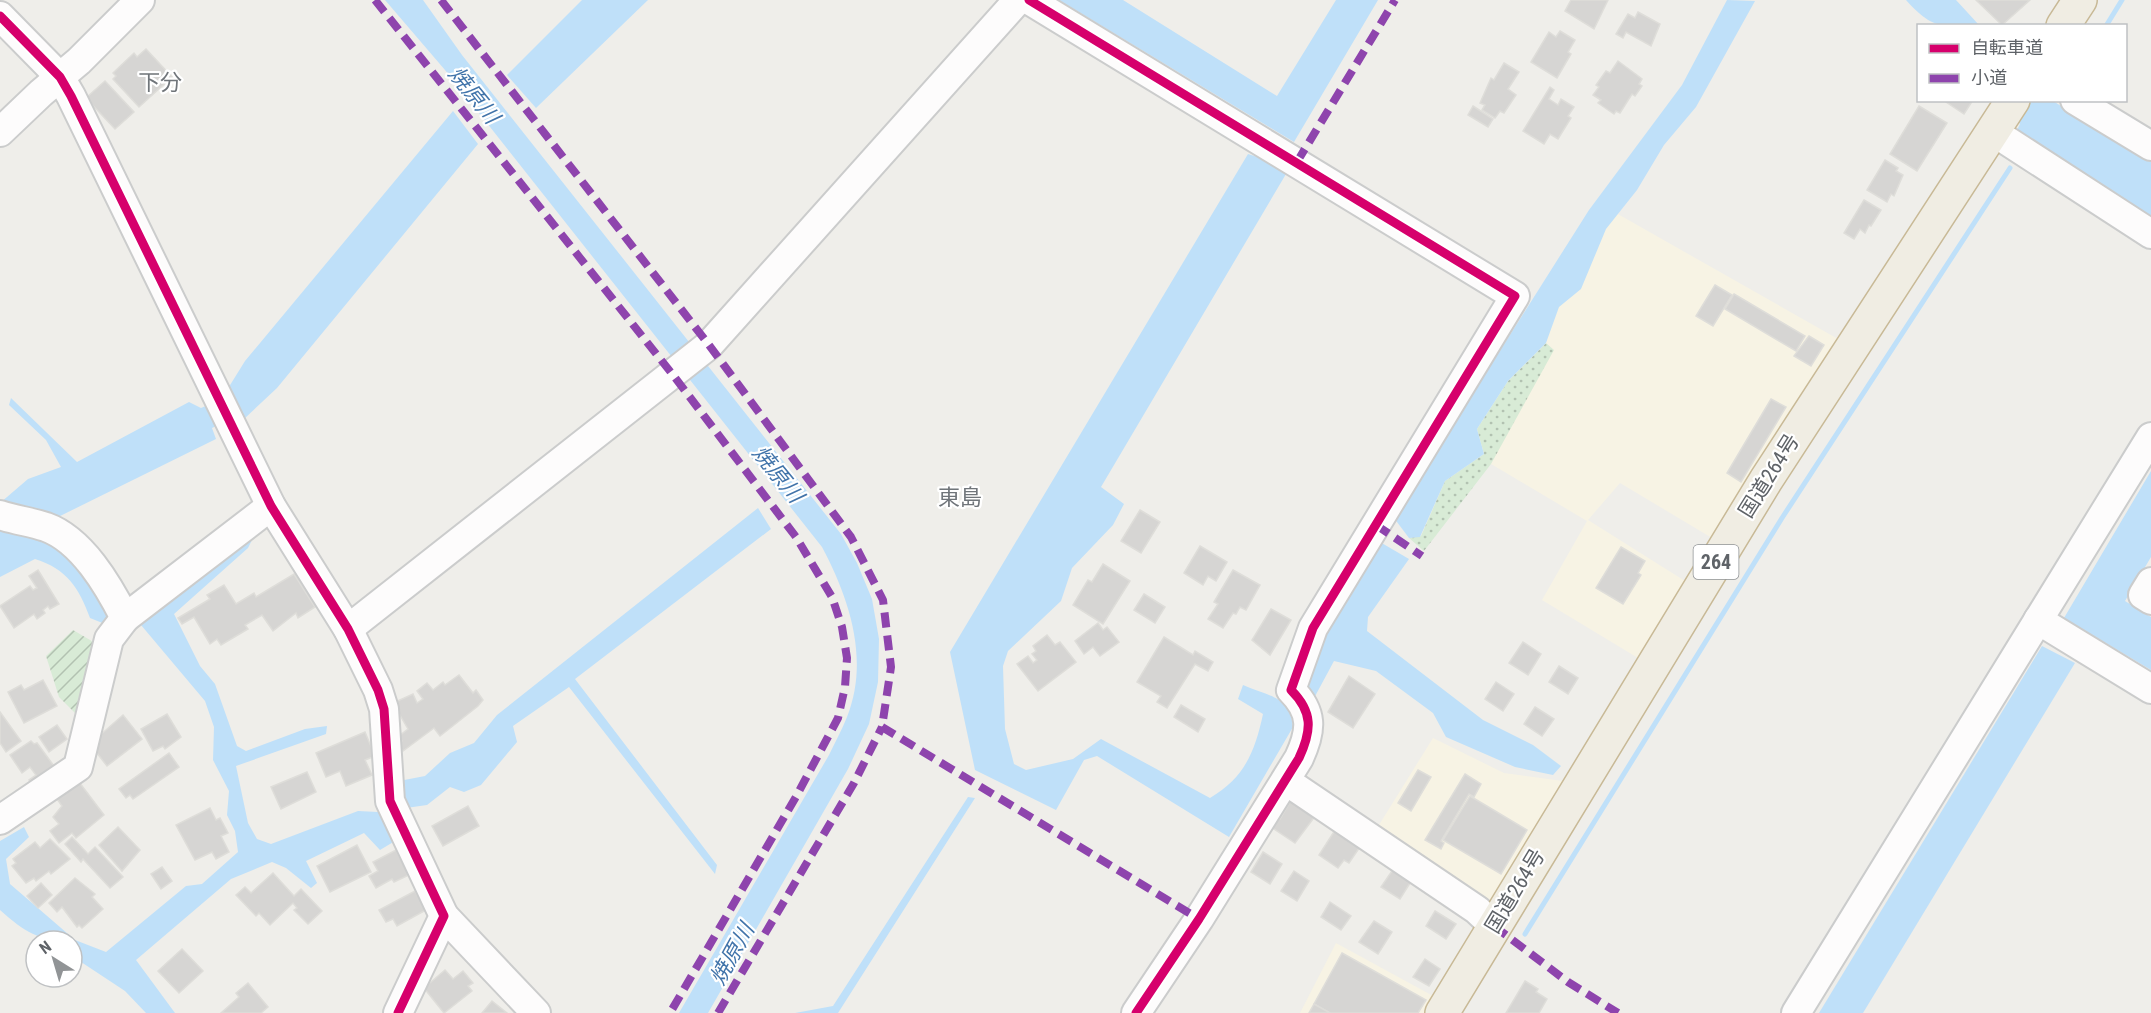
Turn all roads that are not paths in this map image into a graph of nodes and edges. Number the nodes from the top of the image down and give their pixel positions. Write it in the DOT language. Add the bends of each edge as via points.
graph roads {
  1 [pos="140,0"];
  2 [pos="1018,0"];
  3 [pos="1029,0"];
  4 [pos="2080,0"];
  5 [pos="0,16"];
  6 [pos="2064,24"];
  7 [pos="60,77"];
  8 [pos="2078,102"];
  9 [pos="2002,117"];
  10 [pos="0,132"];
  11 [pos="2151,146"];
  12 [pos="2151,234"];
  13 [pos="2151,437"];
  14 [pos="271,506"];
  15 [pos="11,518"];
  16 [pos="2151,582"];
  17 [pos="2151,600"];
  18 [pos="125,618"];
  19 [pos="2038,620"];
  20 [pos="348,629"];
  21 [pos="2151,689"];
  22 [pos="1286,781"];
  23 [pos="0,820"];
  24 [pos="444,916"];
  25 [pos="1494,926"];
  26 [pos="398,1013"];
  27 [pos="536,1013"];
  28 [pos="1136,1013"];
  29 [pos="1442,1013"];
  30 [pos="1796,1013"];
  1 -- 7 [label="street"];
  2 -- 20 [label="street" via="709,345"];
  3 -- 22 [label="street" via="1515,296 1313,628 1291,690 1308,712 1305,744"];
  4 -- 6 [label="highway"];
  5 -- 7 [label="street"];
  7 -- 10 [label="street"];
  7 -- 14 [label="street"];
  8 -- 11 [label="street"];
  9 -- 12 [label="street"];
  9 -- 25 [label="highway, 国道264号 / 264" via="1766,480"];
  13 -- 19 [label="street"];
  14 -- 18 [label="street"];
  14 -- 20 [label="street"];
  15 -- 18 [label="street" via="48,528 77,549 104,579"];
  16 -- 17 [label="street" via="2143,595"];
  18 -- 23 [label="street" via="109,639 78,767"];
  19 -- 21 [label="street"];
  19 -- 30 [label="street"];
  20 -- 24 [label="street" via="384,709 393,810"];
  22 -- 25 [label="street" via="1477,910"];
  22 -- 28 [label="street"];
  24 -- 26 [label="street"];
  24 -- 27 [label="street"];
  25 -- 29 [label="highway, 国道264号 / 264"];
}
